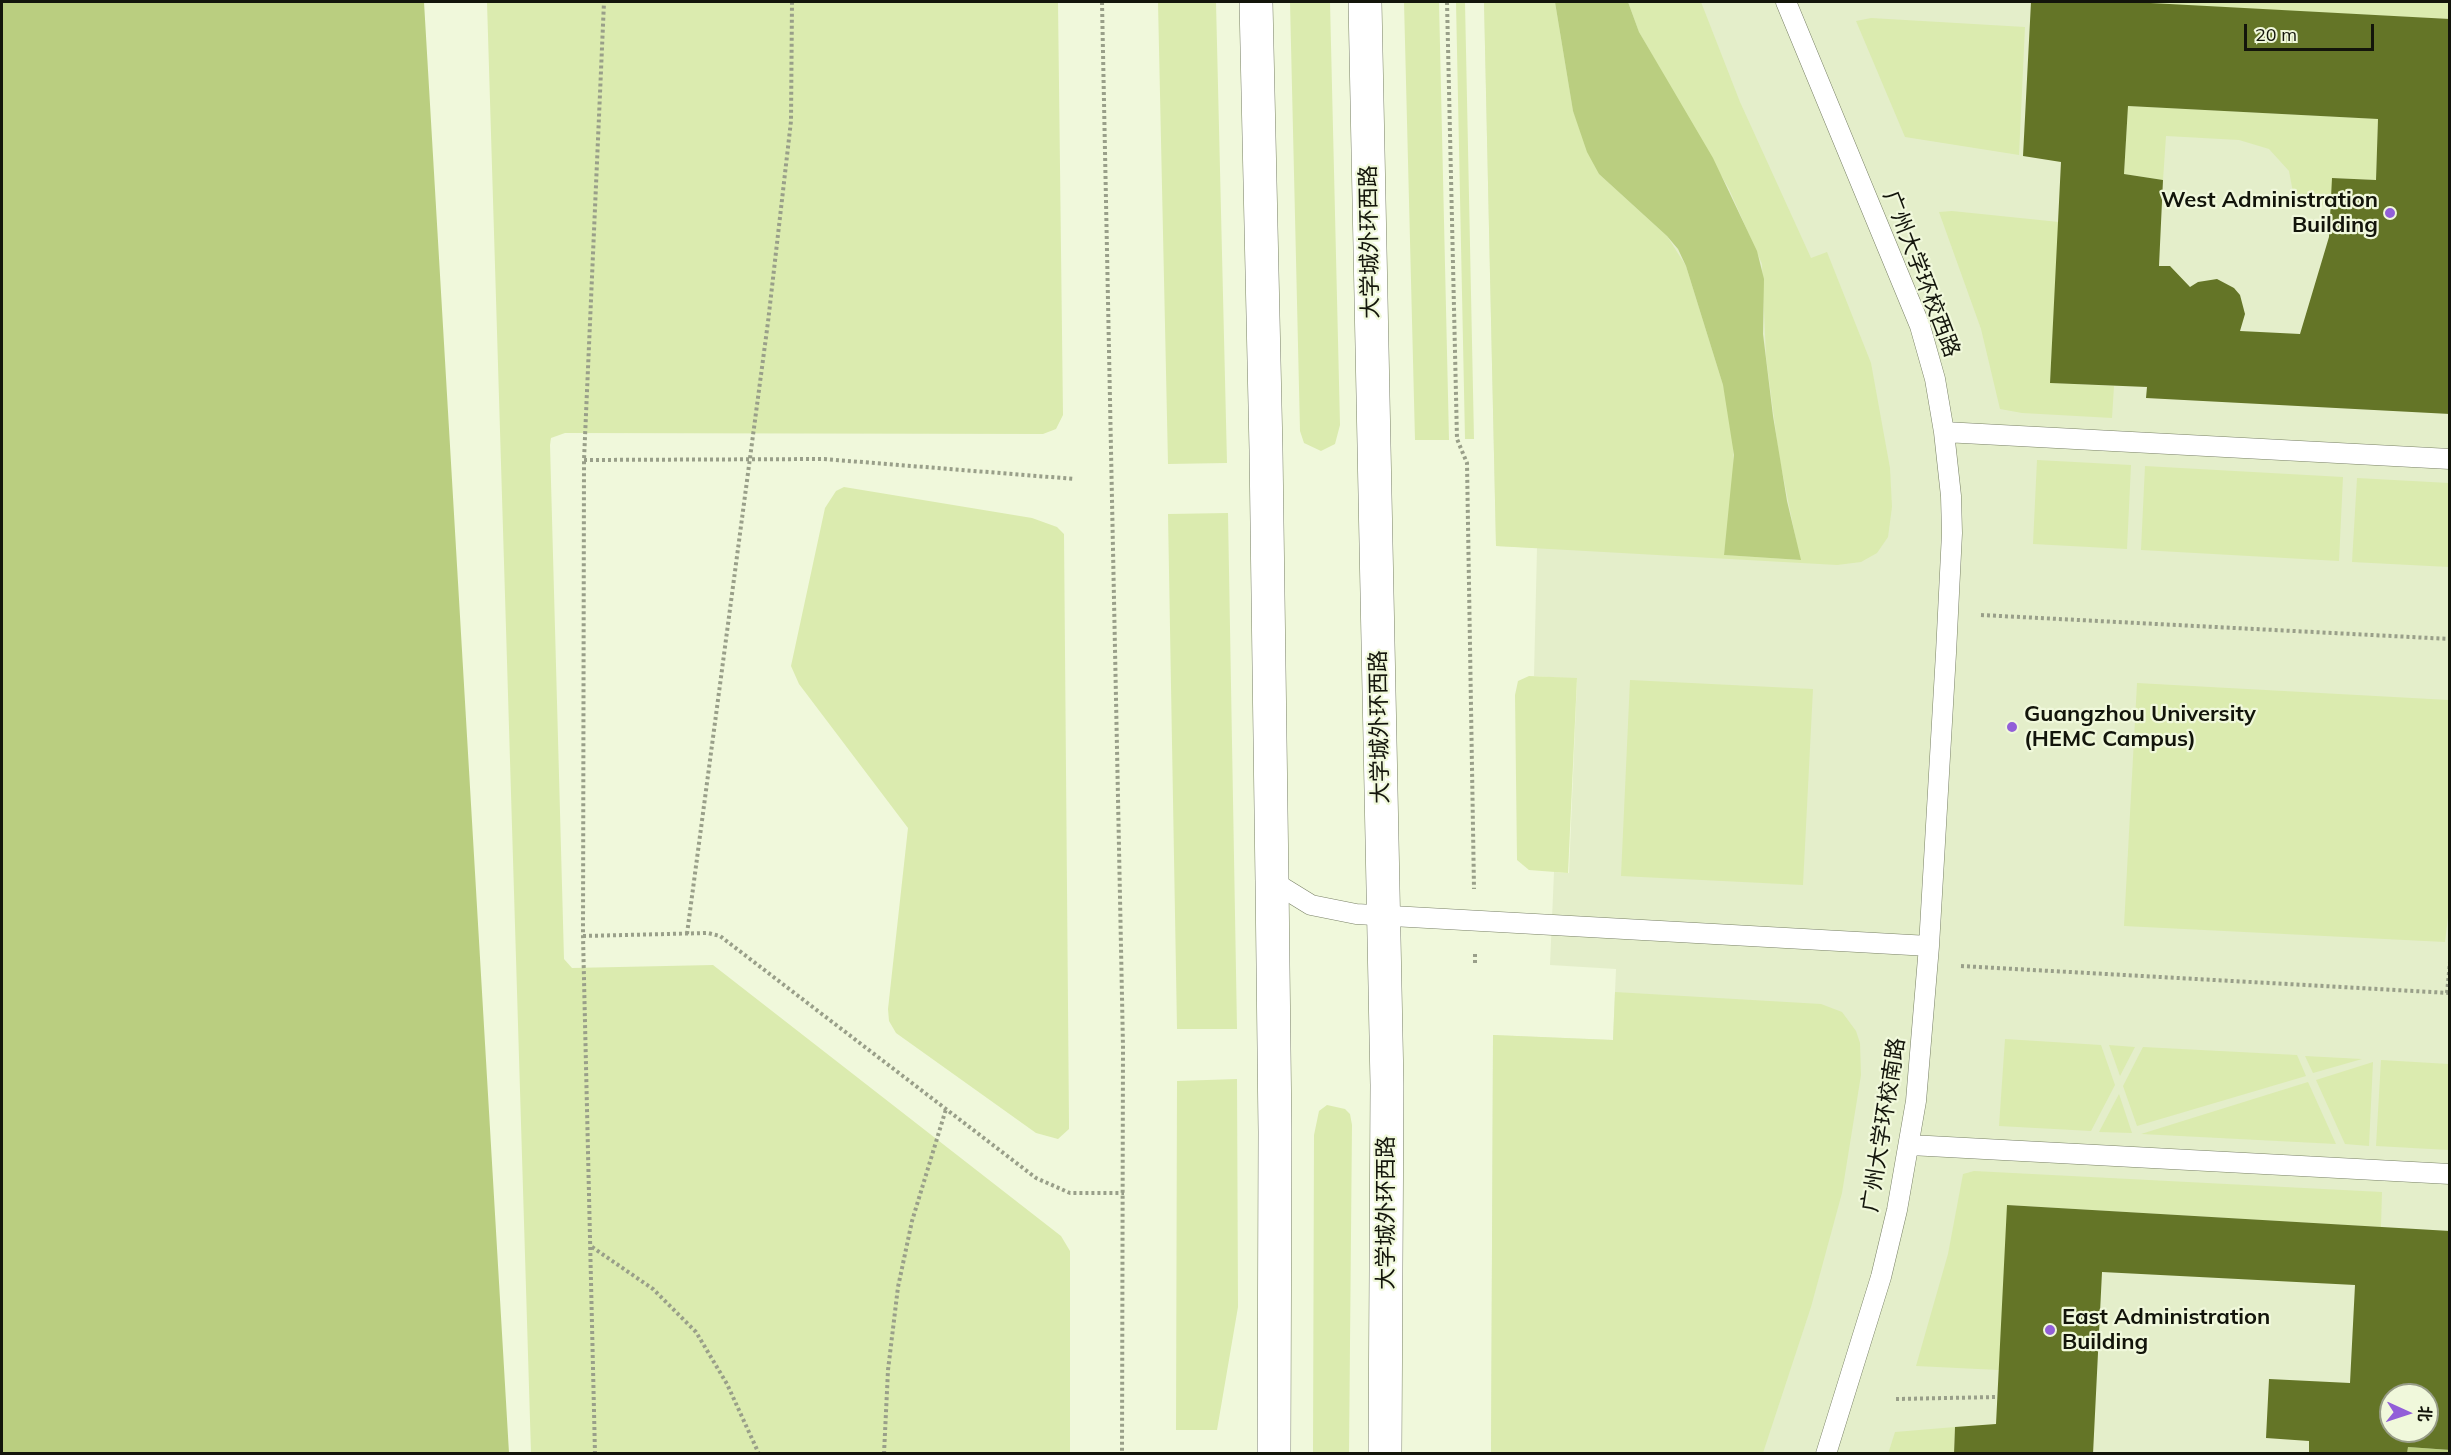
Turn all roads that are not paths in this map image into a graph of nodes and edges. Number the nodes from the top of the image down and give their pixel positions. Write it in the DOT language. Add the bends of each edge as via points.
graph roads {
  1 [pos="1256,2"];
  2 [pos="1365,2"];
  3 [pos="1786,2"];
  4 [pos="1944,432"];
  5 [pos="2450,459"];
  6 [pos="1937,793"];
  7 [pos="1272,881"];
  8 [pos="1383,916"];
  9 [pos="1928,955"];
  10 [pos="1910,1145"];
  11 [pos="2450,1174"];
  12 [pos="1274,1454"];
  13 [pos="1385,1454"];
  14 [pos="1826,1454"];
  1 -- 7 [label="main road"];
  2 -- 8 [label="main road, 大学城外环西路"];
  3 -- 4 [label="lane, 广州大学环校西路" via="1920,326"];
  4 -- 5 [label="lane"];
  4 -- 6 [label="lane, 广州大学环校西路" via="1952,532"];
  6 -- 9 [label="lane, 广州大学环校南路"];
  7 -- 8 [label="lane" via="1311,904"];
  7 -- 12 [label="main road"];
  8 -- 9 [label="lane"];
  8 -- 13 [label="main road, 大学城外环西路" via="1387,1085"];
  9 -- 10 [label="lane, 广州大学环校南路"];
  10 -- 11 [label="lane"];
  10 -- 14 [label="lane, 广州大学环校南路" via="1881,1277"];
}
